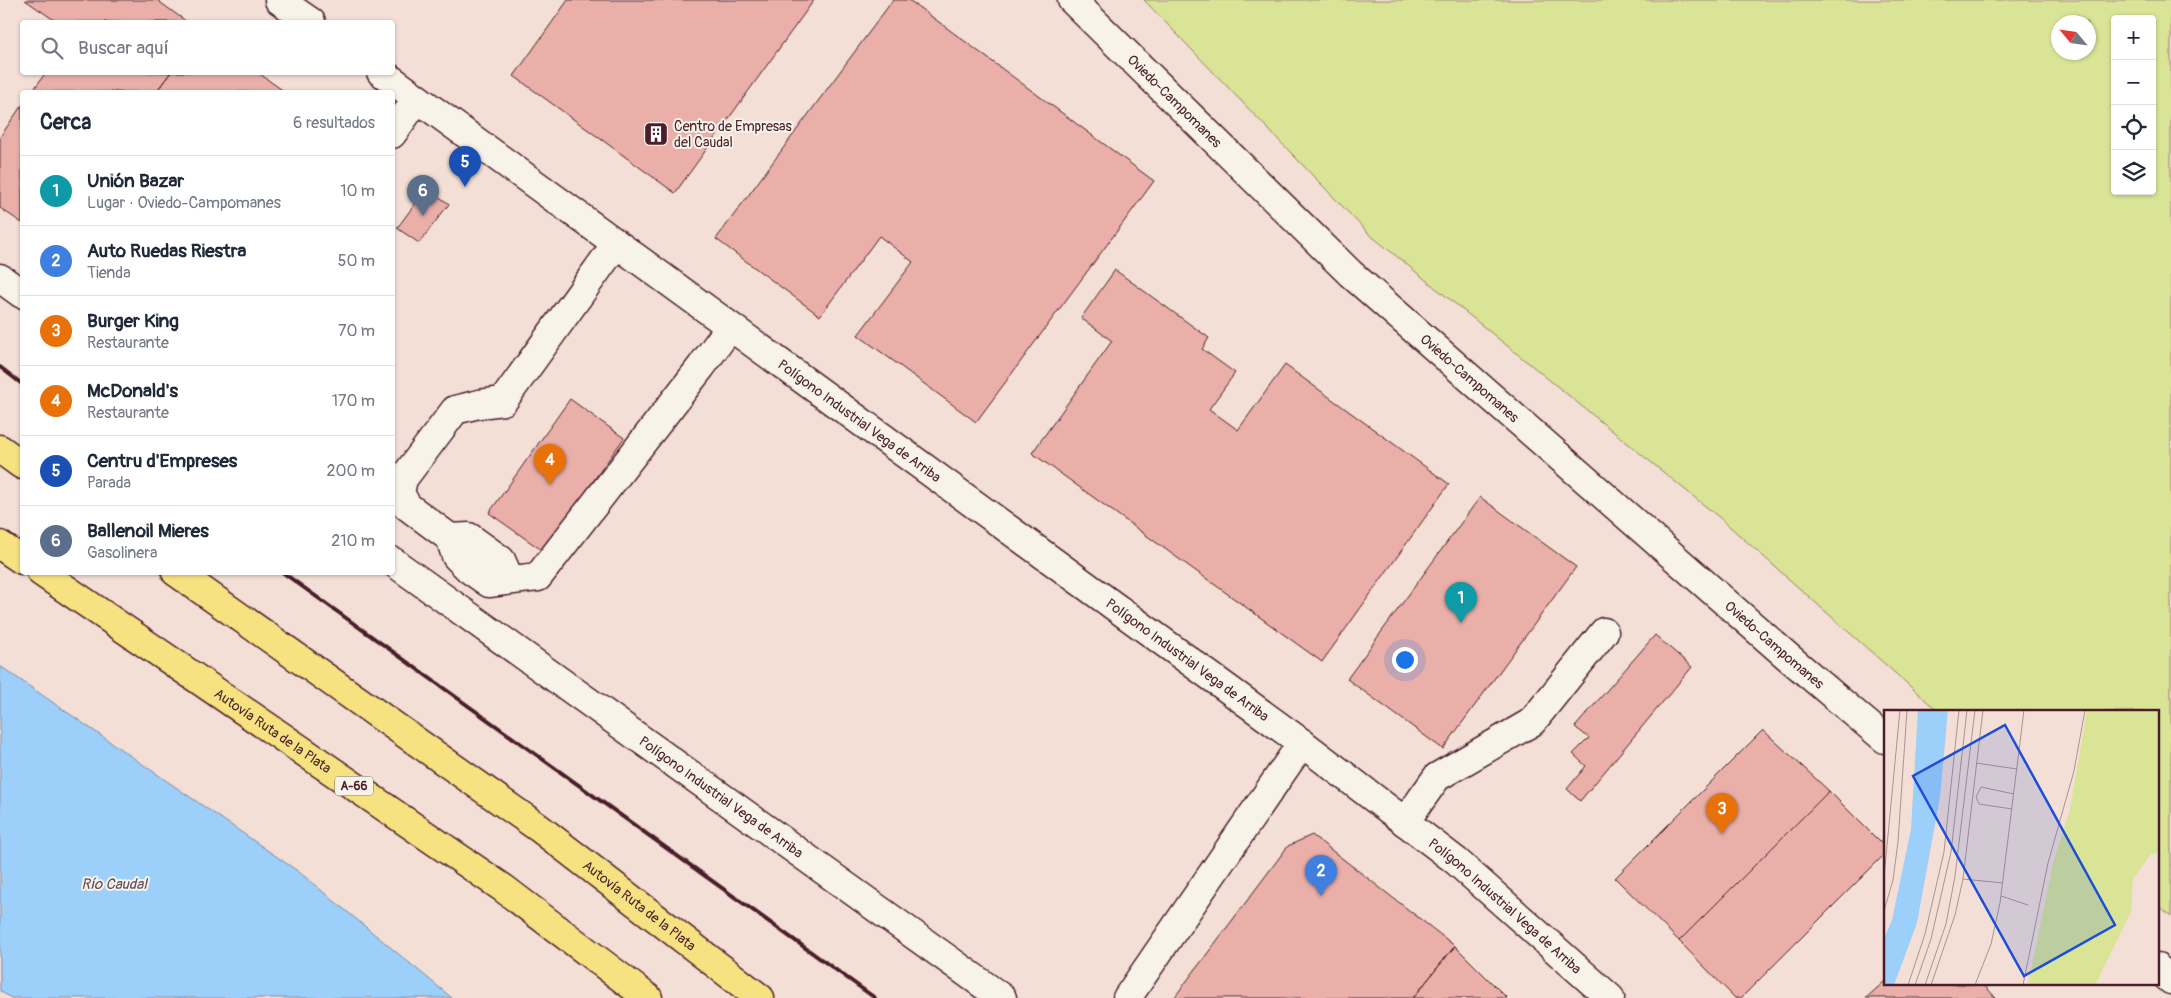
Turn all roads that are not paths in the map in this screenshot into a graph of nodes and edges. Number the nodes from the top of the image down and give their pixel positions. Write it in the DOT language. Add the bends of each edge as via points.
graph roads {
  1 [pos="279,0"];
  2 [pos="1072,0"];
  3 [pos="308,20"];
  4 [pos="385,75"];
  5 [pos="417,99"];
  6 [pos="395,130"];
  7 [pos="616,244"];
  8 [pos="0,278"];
  9 [pos="20,293"];
  10 [pos="730,327"];
  11 [pos="0,449"];
  12 [pos="20,463"];
  13 [pos="0,545"];
  14 [pos="0,552"];
  15 [pos="20,559"];
  16 [pos="20,563"];
  17 [pos="395,563"];
  18 [pos="180,575"];
  19 [pos="44,576"];
  20 [pos="1604,632"];
  21 [pos="1884,738"];
  22 [pos="1302,743"];
  23 [pos="1405,822"];
  24 [pos="2158,969"];
  25 [pos="2171,980"];
  26 [pos="648,998"];
  27 [pos="760,998"];
  28 [pos="1002,998"];
  29 [pos="1127,998"];
  30 [pos="1610,998"];
  1 -- 3 [label="street"];
  2 -- 21 [label="street, Oviedo-Campomanes" via="1351,274"];
  4 -- 5 [label="street, Polígono Industrial Vega de Arriba"];
  5 -- 6 [label="street"];
  5 -- 7 [label="street, Polígono Industrial Vega de Arriba"];
  7 -- 10 [label="street, Polígono Industrial Vega de Arriba"];
  7 -- 10 [label="street" via="503,401 455,410 403,479 400,493 407,506 450,538 456,556 469,570 489,583 538,577"];
  8 -- 9 [label="street"];
  10 -- 22 [label="street, Polígono Industrial Vega de Arriba"];
  11 -- 12 [label="highway"];
  13 -- 15 [label="highway"];
  14 -- 16 [label="highway"];
  17 -- 28 [label="street, Polígono Industrial Vega de Arriba"];
  18 -- 27 [label="highway, Autovía Ruta de la Plata" via="539,828"];
  19 -- 26 [label="highway, Autovía Ruta de la Plata / A-66" via="503,888"];
  20 -- 23 [label="street" via="1532,722 1437,777"];
  22 -- 23 [label="street, Polígono Industrial Vega de Arriba"];
  22 -- 29 [label="street"];
  23 -- 30 [label="street, Polígono Industrial Vega de Arriba" via="1456,861"];
  24 -- 25 [label="street"];
}
